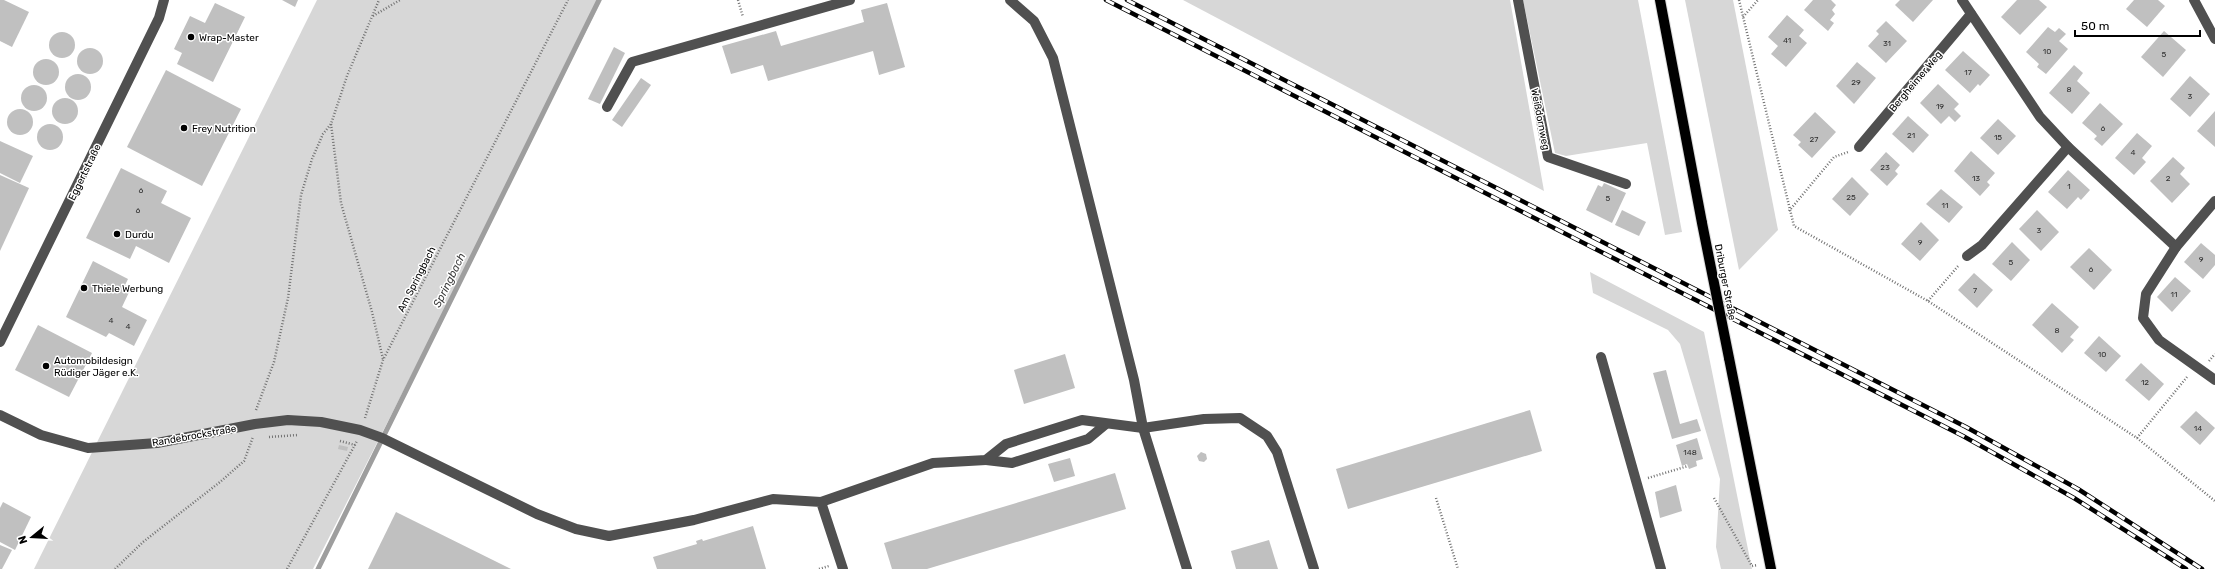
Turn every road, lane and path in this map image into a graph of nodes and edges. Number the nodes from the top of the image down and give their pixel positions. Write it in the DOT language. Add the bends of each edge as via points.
graph roads {
  1 [pos="164,0"];
  2 [pos="379,0"];
  3 [pos="400,0"];
  4 [pos="568,0"];
  5 [pos="738,0"];
  6 [pos="850,0"];
  7 [pos="1010,0"];
  8 [pos="1518,0"];
  9 [pos="1660,0"];
  10 [pos="1739,0"];
  11 [pos="1758,0"];
  12 [pos="1962,0"];
  13 [pos="2194,0"];
  14 [pos="1971,14"];
  15 [pos="373,17"];
  16 [pos="1742,18"];
  17 [pos="747,30"];
  18 [pos="2215,39"];
  19 [pos="607,107"];
  20 [pos="330,124"];
  21 [pos="1859,147"];
  22 [pos="2068,147"];
  23 [pos="1626,184"];
  24 [pos="2215,201"];
  25 [pos="1789,211"];
  26 [pos="2176,247"];
  27 [pos="1967,256"];
  28 [pos="1928,301"];
  29 [pos="0,342"];
  30 [pos="1601,357"];
  31 [pos="383,360"];
  32 [pos="2196,367"];
  33 [pos="2215,380"];
  34 [pos="0,415"];
  35 [pos="255,424"];
  36 [pos="1106,424"];
  37 [pos="1143,428"];
  38 [pos="360,430"];
  39 [pos="2137,438"];
  40 [pos="986,460"];
  41 [pos="1688,466"];
  42 [pos="1636,482"];
  43 [pos="1436,498"];
  44 [pos="1714,498"];
  45 [pos="2215,501"];
  46 [pos="821,502"];
  47 [pos="1752,566"];
  48 [pos="115,569"];
  49 [pos="287,569"];
  50 [pos="843,569"];
  51 [pos="1187,569"];
  52 [pos="1314,569"];
  53 [pos="1458,569"];
  54 [pos="1661,569"];
  55 [pos="1771,569"];
  1 -- 29 [label="street, Eggertstraße" via="159,18"];
  2 -- 15 [label="path"];
  3 -- 15 [label="path"];
  4 -- 31 [label="path, Am Springbach"];
  5 -- 17 [label="path"];
  6 -- 17 [label="street"];
  7 -- 37 [label="street" via="1034,21 1053,58 1134,380"];
  8 -- 23 [label="street, Weißdornweg" via="1548,158"];
  9 -- 55 [label="main road, Driburger Straße, bridge"];
  10 -- 16 [label="path"];
  11 -- 16 [label="path"];
  12 -- 14 [label="street"];
  13 -- 18 [label="street"];
  14 -- 21 [label="street, Bergheimer Weg"];
  14 -- 22 [label="street" via="2040,117"];
  15 -- 20 [label="path" via="347,76"];
  16 -- 25 [label="path"];
  17 -- 19 [label="street" via="632,62"];
  20 -- 31 [label="path" via="341,203"];
  20 -- 35 [label="path" via="312,159 301,195 288,298 274,362 256,411"];
  21 -- 25 [label="path" via="1834,157"];
  22 -- 26 [label="street"];
  22 -- 27 [label="street" via="1982,245"];
  24 -- 26 [label="street"];
  25 -- 28 [label="path" via="1794,226"];
  26 -- 32 [label="street" via="2146,294 2143,318 2159,340"];
  27 -- 28 [label="path"];
  28 -- 39 [label="path"];
  30 -- 42 [label="street"];
  31 -- 38 [label="path, Am Springbach"];
  32 -- 33 [label="street"];
  32 -- 39 [label="path"];
  34 -- 35 [label="street, Randebrockstraße" via="41,435 88,448 157,443"];
  35 -- 38 [label="street, Randebrockstraße" via="288,420 321,422"];
  35 -- 48 [label="path" via="252,444 244,460 143,542"];
  36 -- 37 [label="street"];
  36 -- 40 [label="street" via="1088,439 1012,463"];
  36 -- 40 [label="street" via="1082,420 1006,444"];
  37 -- 51 [label="street"];
  37 -- 52 [label="street" via="1204,419 1240,418 1267,436 1283,470"];
  38 -- 46 [label="street, Randebrockstraße" via="386,440 537,514 576,529 609,536 694,520 773,499"];
  38 -- 49 [label="path, Am Springbach" via="355,445"];
  39 -- 45 [label="path"];
  40 -- 46 [label="street" via="933,463"];
  41 -- 42 [label="path"];
  42 -- 54 [label="street"];
  43 -- 53 [label="path"];
  44 -- 47 [label="path"];
  46 -- 50 [label="street"];
}
